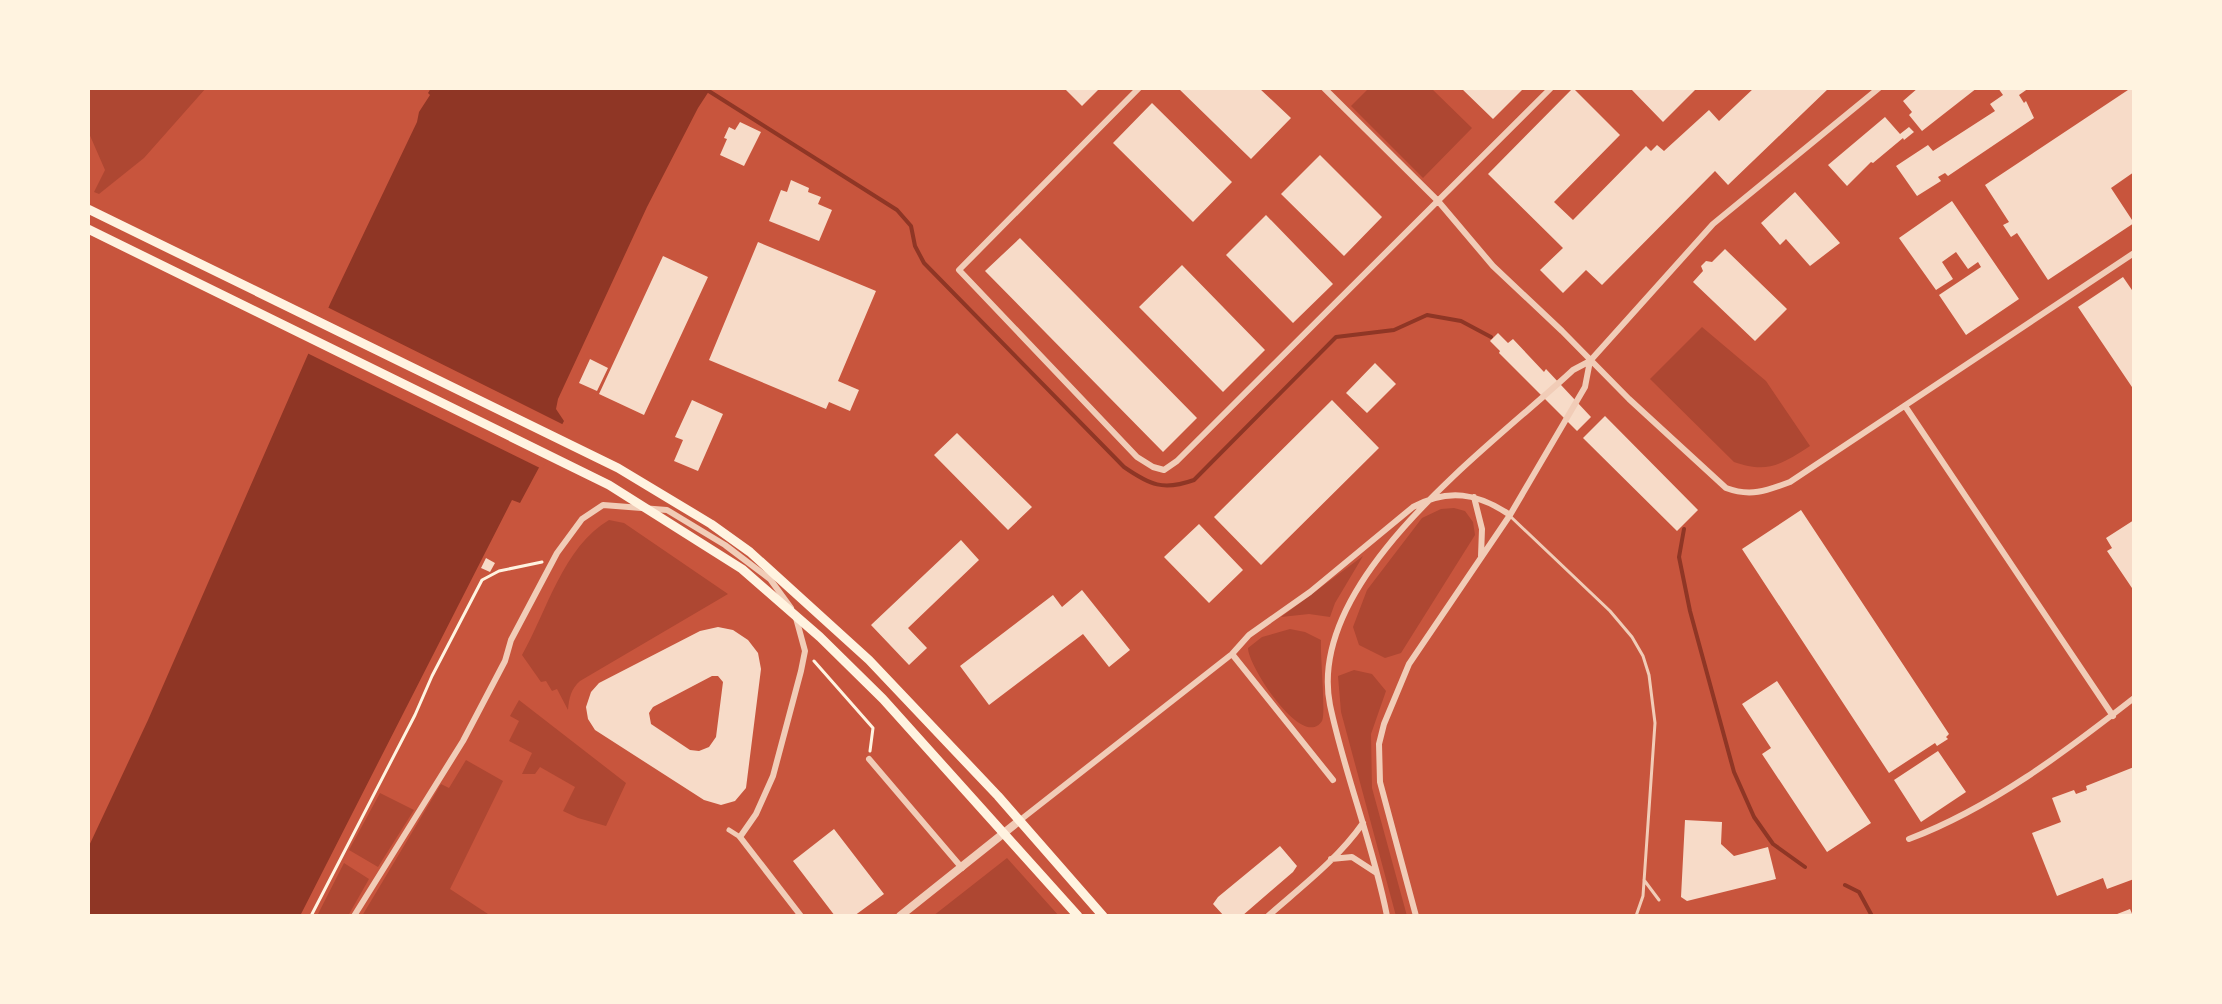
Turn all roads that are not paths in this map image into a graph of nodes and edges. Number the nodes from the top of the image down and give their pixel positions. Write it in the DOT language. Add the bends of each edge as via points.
graph roads {
  1 [pos="1139,88"];
  2 [pos="1324,88"];
  3 [pos="1551,88"];
  4 [pos="1879,88"];
  5 [pos="1438,201"];
  6 [pos="88,209"];
  7 [pos="88,229"];
  8 [pos="2134,253"];
  9 [pos="1590,361"];
  10 [pos="1905,406"];
  11 [pos="1432,497"];
  12 [pos="1474,497"];
  13 [pos="1510,515"];
  14 [pos="1480,559"];
  15 [pos="1232,654"];
  16 [pos="2134,698"];
  17 [pos="2113,716"];
  18 [pos="869,759"];
  19 [pos="1333,780"];
  20 [pos="1019,821"];
  21 [pos="1363,823"];
  22 [pos="729,830"];
  23 [pos="1004,834"];
  24 [pos="740,837"];
  25 [pos="1909,839"];
  26 [pos="1331,859"];
  27 [pos="962,868"];
  28 [pos="1376,872"];
  29 [pos="1644,880"];
  30 [pos="1659,900"];
  31 [pos="354,916"];
  32 [pos="801,916"];
  33 [pos="900,916"];
  34 [pos="1078,916"];
  35 [pos="1103,916"];
  36 [pos="1268,916"];
  37 [pos="1387,916"];
  38 [pos="1416,916"];
  39 [pos="1636,916"];
  1 -- 5 [label="street" via="959,270 1137,457 1153,467 1164,470 1177,461"];
  2 -- 5 [label="street"];
  3 -- 5 [label="street"];
  4 -- 9 [label="street" via="1713,224"];
  5 -- 9 [label="street" via="1493,266"];
  6 -- 20 [label="main road" via="671,498 750,552 869,660"];
  7 -- 23 [label="main road" via="609,485 742,569 883,699"];
  8 -- 10 [label="street"];
  9 -- 10 [label="street" via="1726,488 1738,492 1765,492 1790,482"];
  9 -- 11 [label="street" via="1573,370"];
  9 -- 13 [label="street" via="1585,387"];
  10 -- 17 [label="street"];
  11 -- 12 [label="street"];
  11 -- 15 [label="street" via="1249,635"];
  11 -- 21 [label="street" via="1368,574 1334,639 1330,703"];
  12 -- 13 [label="street"];
  12 -- 14 [label="street" via="1482,529"];
  13 -- 14 [label="street"];
  13 -- 29 [label="lane" via="1610,611 1643,656 1655,723"];
  14 -- 38 [label="street" via="1409,664 1379,744 1383,799"];
  15 -- 19 [label="street"];
  15 -- 20 [label="street"];
  16 -- 17 [label="street"];
  17 -- 25 [label="street" via="1963,816"];
  18 -- 27 [label="street"];
  20 -- 23 [label="street"];
  20 -- 35 [label="main road"];
  21 -- 26 [label="street"];
  21 -- 28 [label="street"];
  22 -- 24 [label="street"];
  23 -- 27 [label="street"];
  23 -- 34 [label="main road"];
  24 -- 31 [label="street" via="773,776 801,671 805,651 794,614 774,583 667,510 603,505 582,519 554,560 463,741"];
  24 -- 32 [label="street"];
  26 -- 28 [label="street" via="1352,857"];
  26 -- 36 [label="street"];
  27 -- 33 [label="street"];
  28 -- 37 [label="street"];
  29 -- 30 [label="lane"];
  29 -- 39 [label="lane"];
}
